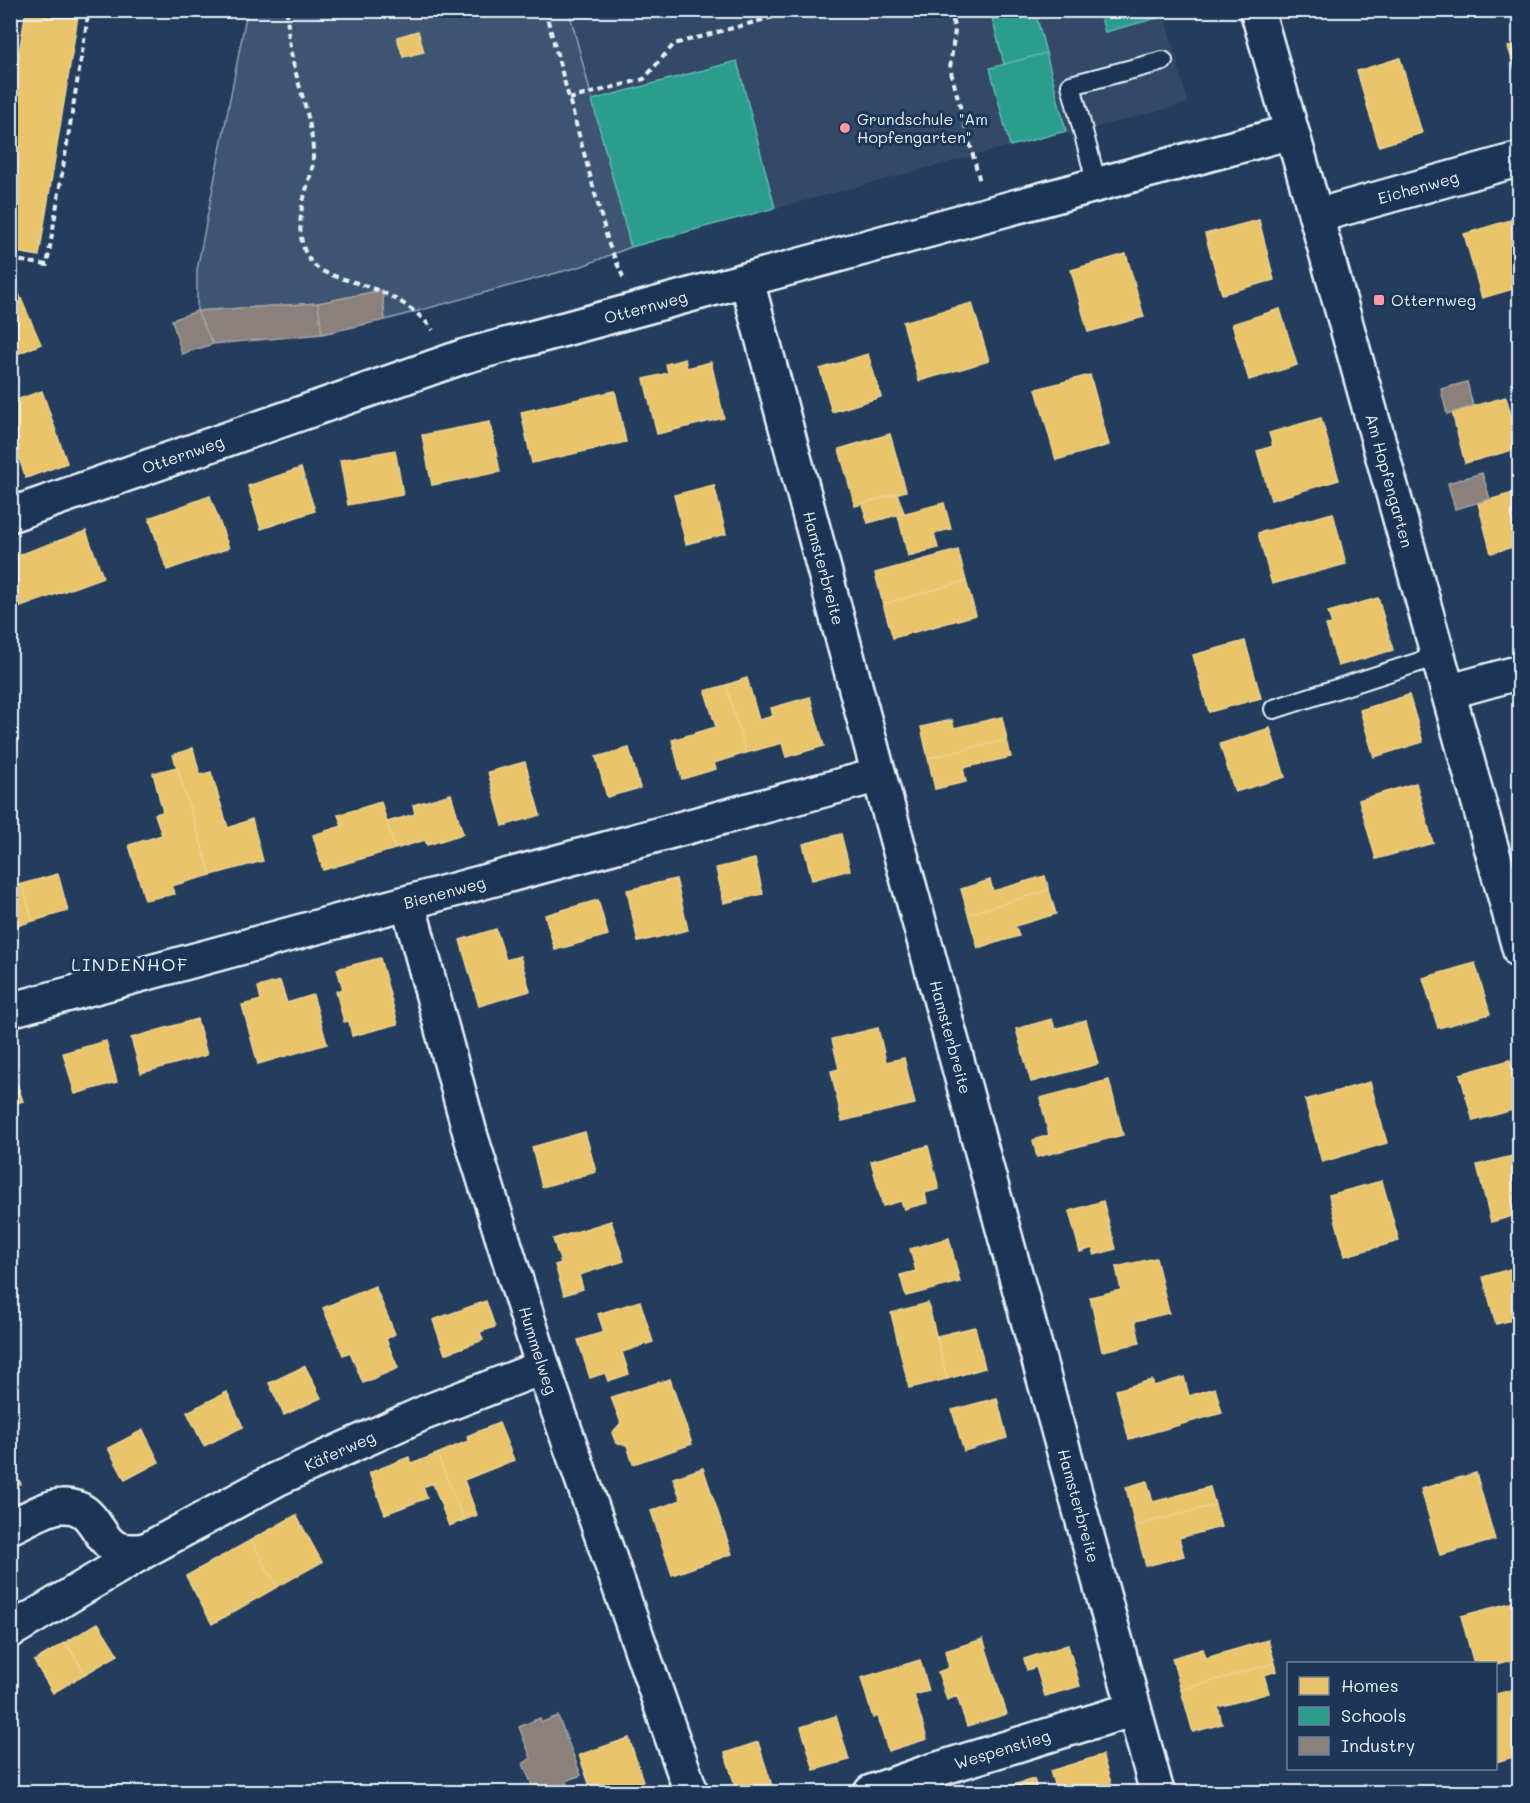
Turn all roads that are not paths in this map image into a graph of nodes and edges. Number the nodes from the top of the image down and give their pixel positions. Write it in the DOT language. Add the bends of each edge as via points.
graph roads {
  1 [pos="1257,10"];
  2 [pos="1163,61"];
  3 [pos="1291,132"];
  4 [pos="1520,159"];
  5 [pos="1097,185"];
  6 [pos="1316,216"];
  7 [pos="747,281"];
  8 [pos="10,515"];
  9 [pos="1438,656"];
  10 [pos="1520,672"];
  11 [pos="1448,692"];
  12 [pos="1274,709"];
  13 [pos="879,775"];
  14 [pos="408,903"];
  15 [pos="1520,951"];
  16 [pos="10,1010"];
  17 [pos="543,1367"];
  18 [pos="10,1527"];
  19 [pos="146,1550"];
  20 [pos="10,1631"];
  21 [pos="1134,1710"];
  22 [pos="691,1792"];
  23 [pos="871,1792"];
  24 [pos="1157,1792"];
  1 -- 3 [label="street, Am Hopfengarten"];
  2 -- 5 [label="lane" via="1071,85"];
  3 -- 5 [label="street, Otternweg"];
  3 -- 6 [label="street, Am Hopfengarten"];
  4 -- 6 [label="street, Eichenweg"];
  5 -- 7 [label="street, Otternweg"];
  6 -- 9 [label="street, Am Hopfengarten"];
  7 -- 8 [label="street, Otternweg" via="445,363"];
  7 -- 13 [label="street, Hamsterbreite"];
  9 -- 11 [label="street, Am Hopfengarten"];
  9 -- 12 [label="lane"];
  10 -- 11 [label="street"];
  11 -- 15 [label="street, Am Hopfengarten"];
  13 -- 14 [label="street, Bienenweg"];
  13 -- 21 [label="street, Hamsterbreite"];
  14 -- 16 [label="street, Bienenweg"];
  14 -- 17 [label="street, Hummelweg" via="471,1137"];
  17 -- 19 [label="street, Käferweg" via="351,1444"];
  17 -- 22 [label="street, Hummelweg"];
  18 -- 19 [label="street" via="56,1507 69,1506 94,1521 115,1548"];
  19 -- 20 [label="street, Käferweg"];
  21 -- 23 [label="street, Wespenstieg"];
  21 -- 24 [label="street, Hamsterbreite"];
}
